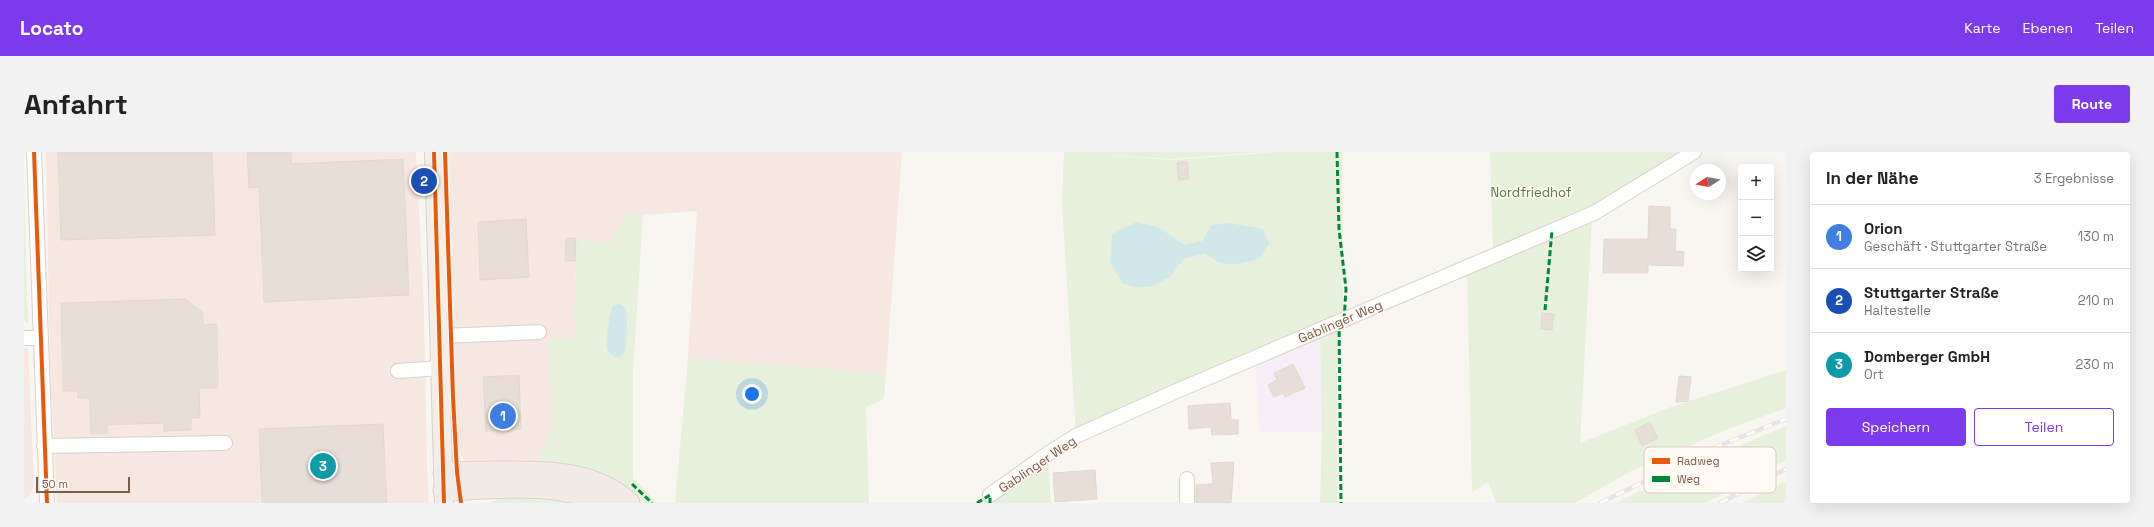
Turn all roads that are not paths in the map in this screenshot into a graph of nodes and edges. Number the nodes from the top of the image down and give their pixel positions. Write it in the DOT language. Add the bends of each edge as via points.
graph roads {
  1 [pos="34,152"];
  2 [pos="434,152"];
  3 [pos="1694,152"];
  4 [pos="539,332"];
  5 [pos="440,336"];
  6 [pos="24,338"];
  7 [pos="40,338"];
  8 [pos="441,368"];
  9 [pos="398,371"];
  10 [pos="225,443"];
  11 [pos="44,446"];
  12 [pos="1187,479"];
  13 [pos="502,488"];
  14 [pos="444,489"];
  15 [pos="990,495"];
  16 [pos="47,503"];
  17 [pos="480,503"];
  18 [pos="603,503"];
  19 [pos="630,503"];
  20 [pos="1187,503"];
  1 -- 7 [label="street"];
  2 -- 5 [label="main road"];
  3 -- 15 [label="street, Gablinger Weg" via="1594,213 1076,436"];
  4 -- 5 [label="street"];
  5 -- 8 [label="main road"];
  6 -- 7 [label="street"];
  7 -- 11 [label="street"];
  8 -- 9 [label="street"];
  8 -- 14 [label="main road"];
  10 -- 11 [label="street"];
  11 -- 16 [label="street"];
  12 -- 20 [label="street"];
  13 -- 14 [label="highway"];
  13 -- 17 [label="highway"];
  13 -- 18 [label="highway" via="562,490"];
  14 -- 19 [label="highway" via="524,472 552,473 580,476 600,483 619,493"];
}
